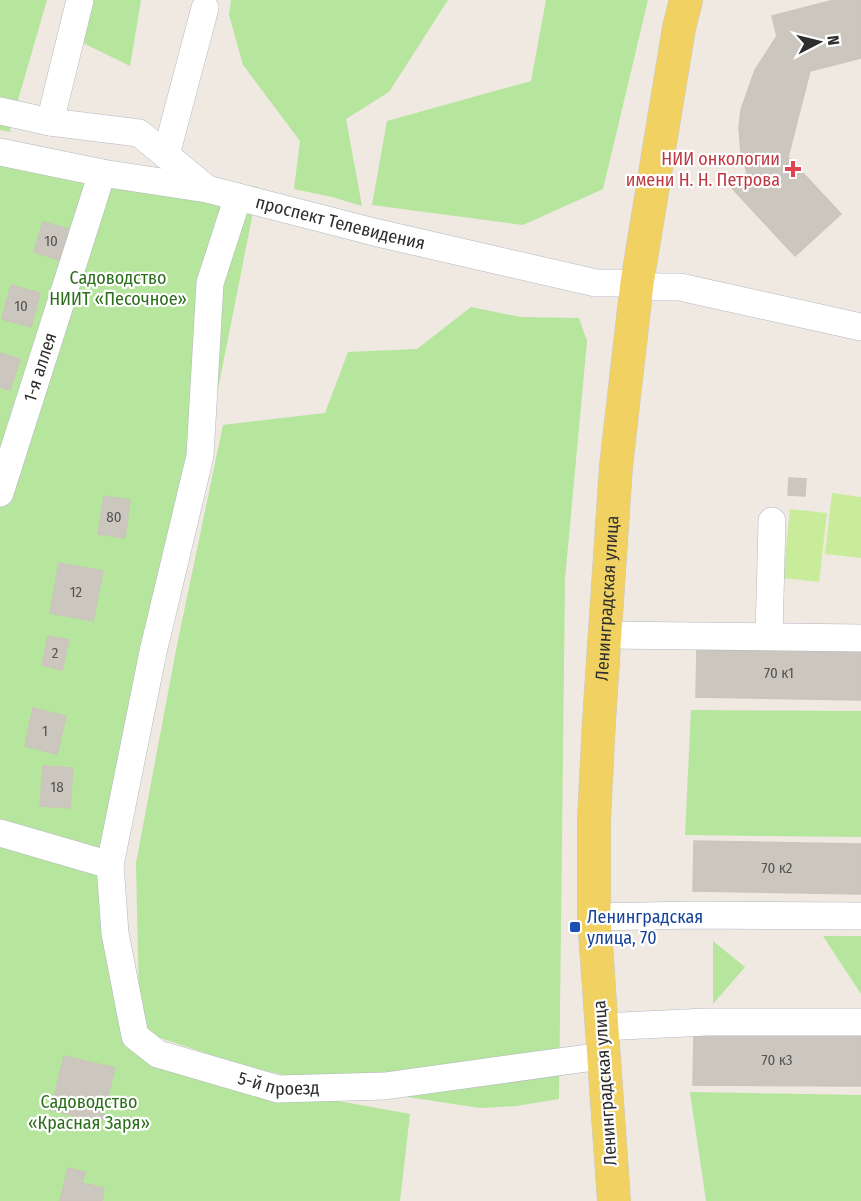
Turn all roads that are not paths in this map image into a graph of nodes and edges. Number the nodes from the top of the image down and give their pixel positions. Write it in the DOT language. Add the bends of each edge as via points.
graph roads {
  1 [pos="80,0"];
  2 [pos="686,0"];
  3 [pos="205,8"];
  4 [pos="0,111"];
  5 [pos="50,122"];
  6 [pos="0,152"];
  7 [pos="166,155"];
  8 [pos="102,173"];
  9 [pos="207,189"];
  10 [pos="238,197"];
  11 [pos="637,283"];
  12 [pos="861,327"];
  13 [pos="0,493"];
  14 [pos="772,521"];
  15 [pos="604,635"];
  16 [pos="770,636"];
  17 [pos="861,638"];
  18 [pos="0,833"];
  19 [pos="110,865"];
  20 [pos="861,916"];
  21 [pos="594,917"];
  22 [pos="861,1022"];
  23 [pos="602,1041"];
  24 [pos="614,1201"];
  1 -- 5 [label="street"];
  2 -- 11 [label="main road, Ленинградская улица"];
  3 -- 7 [label="street"];
  4 -- 5 [label="street"];
  5 -- 7 [label="street" via="139,134"];
  6 -- 8 [label="street, проспект Телевидения"];
  7 -- 9 [label="street"];
  8 -- 9 [label="street, проспект Телевидения"];
  8 -- 13 [label="street, 1-я аллея"];
  9 -- 10 [label="street, проспект Телевидения"];
  10 -- 11 [label="street, проспект Телевидения" via="596,283"];
  10 -- 19 [label="street, 5-й проезд" via="210,283 200,456 153,652"];
  11 -- 12 [label="street, проспект Телевидения" via="680,287"];
  11 -- 15 [label="main road, Ленинградская улица" via="616,466"];
  14 -- 16 [label="street"];
  15 -- 16 [label="street"];
  15 -- 21 [label="main road, Ленинградская улица" via="594,819"];
  16 -- 17 [label="street"];
  18 -- 19 [label="street"];
  19 -- 23 [label="street, 5-й проезд" via="115,933 135,1036 158,1054 278,1089 385,1086"];
  20 -- 21 [label="street"];
  21 -- 23 [label="main road, Ленинградская улица"];
  22 -- 23 [label="street, 5-й проезд" via="707,1022"];
  23 -- 24 [label="main road, Ленинградская улица"];
}
